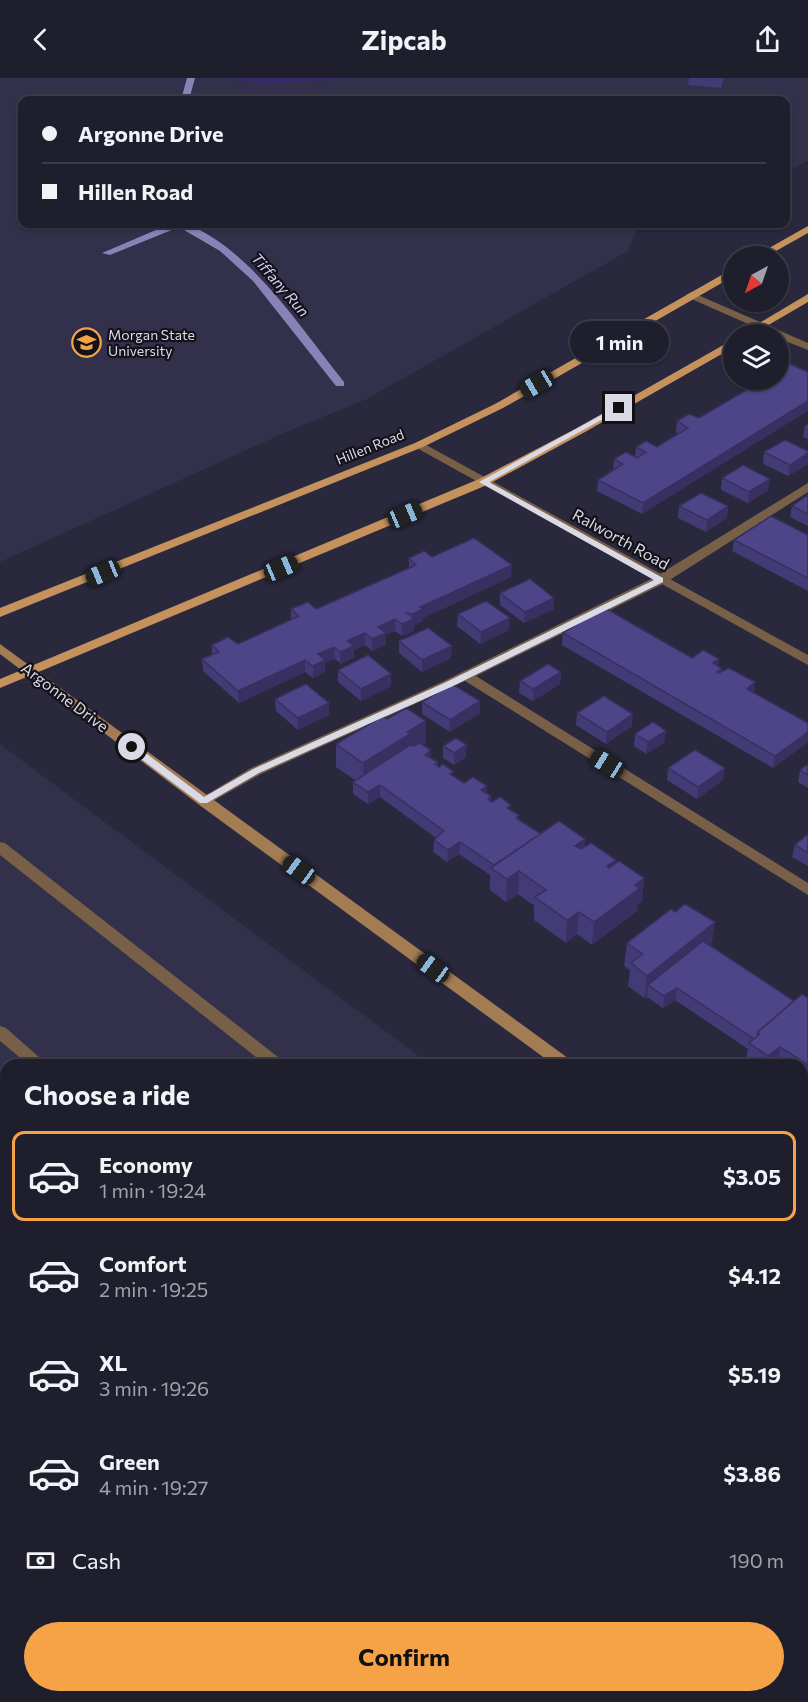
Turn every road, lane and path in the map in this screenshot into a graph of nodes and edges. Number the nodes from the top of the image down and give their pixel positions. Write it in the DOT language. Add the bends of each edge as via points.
graph roads {
  1 [pos="808,230"];
  2 [pos="778,246"];
  3 [pos="723,277"];
  4 [pos="691,295"];
  5 [pos="808,297"];
  6 [pos="756,324"];
  7 [pos="763,324"];
  8 [pos="789,339"];
  9 [pos="808,347"];
  10 [pos="723,348"];
  11 [pos="419,445"];
  12 [pos="483,482"];
  13 [pos="808,488"];
  14 [pos="660,580"];
  15 [pos="0,613"];
  16 [pos="0,648"];
  17 [pos="808,661"];
  18 [pos="30,671"];
  19 [pos="466,676"];
  20 [pos="0,684"];
  21 [pos="204,801"];
  22 [pos="0,847"];
  23 [pos="808,890"];
  24 [pos="0,1032"];
  25 [pos="33,1059"];
  26 [pos="269,1059"];
  27 [pos="558,1059"];
  1 -- 2 [label="main road"];
  3 -- 4 [label="main road, Hillen Road"];
  4 -- 6 [label="street"];
  4 -- 11 [label="main road, Hillen Road" via="499,406"];
  5 -- 7 [label="main road"];
  8 -- 9 [label="street"];
  10 -- 12 [label="main road"];
  11 -- 12 [label="street, Ralworth Road"];
  11 -- 15 [label="main road, Hillen Road"];
  12 -- 14 [label="street, Ralworth Road"];
  12 -- 18 [label="main road"];
  13 -- 14 [label="street"];
  14 -- 17 [label="street, Ralworth Road"];
  14 -- 19 [label="street"];
  16 -- 18 [label="main road, Argonne Drive"];
  18 -- 20 [label="main road"];
  18 -- 21 [label="main road, Argonne Drive"];
  19 -- 21 [label="street" via="256,771"];
  19 -- 23 [label="street"];
  21 -- 27 [label="main road, Argonne Drive"];
  22 -- 26 [label="street"];
  24 -- 25 [label="street"];
}
